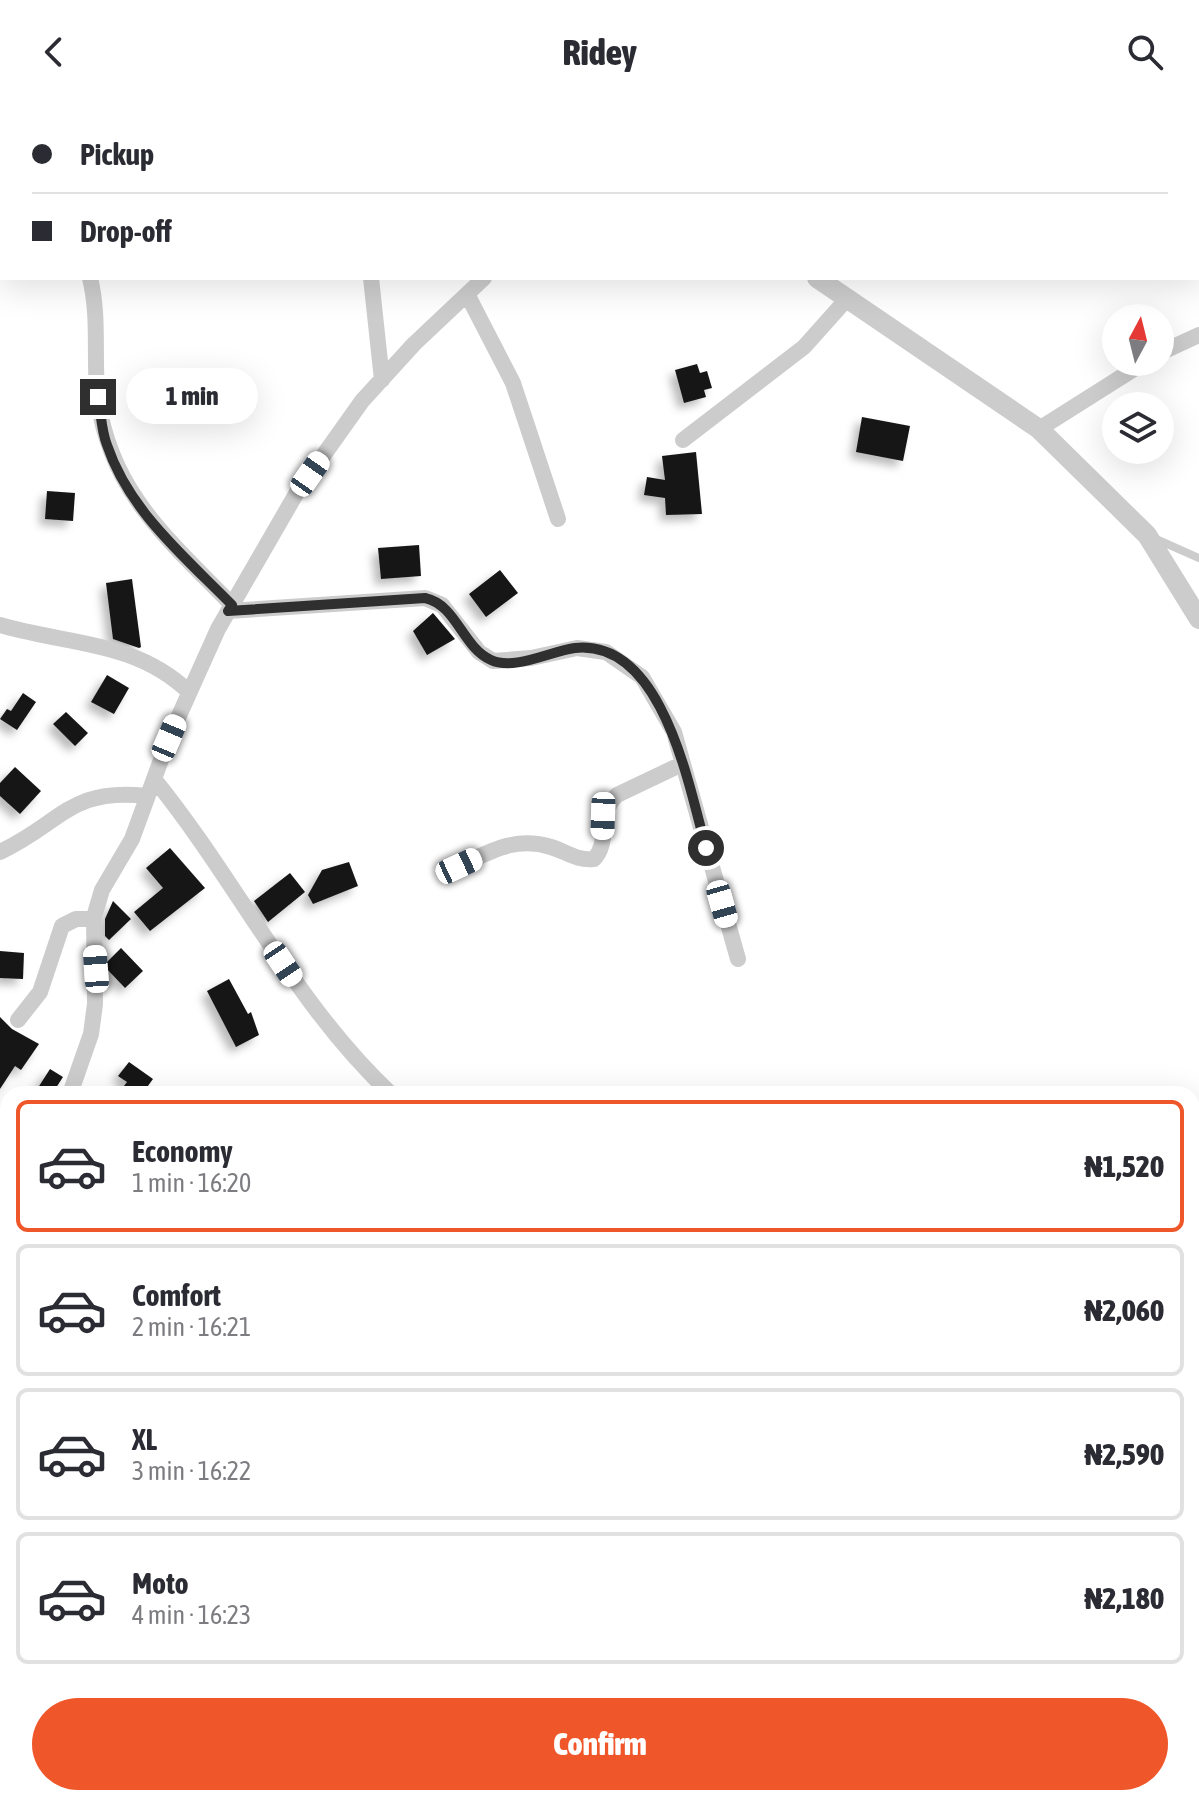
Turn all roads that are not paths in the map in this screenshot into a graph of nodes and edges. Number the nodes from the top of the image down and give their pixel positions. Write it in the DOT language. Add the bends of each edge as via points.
graph roads {
  1 [pos="371,280"];
  2 [pos="482,280"];
  3 [pos="820,280"];
  4 [pos="93,282"];
  5 [pos="467,294"];
  6 [pos="846,300"];
  7 [pos="1199,335"];
  8 [pos="1174,347"];
  9 [pos="1123,376"];
  10 [pos="382,380"];
  11 [pos="1039,429"];
  12 [pos="683,440"];
  13 [pos="558,519"];
  14 [pos="1147,535"];
  15 [pos="1199,558"];
  16 [pos="230,608"];
  17 [pos="1199,619"];
  18 [pos="0,625"];
  19 [pos="189,692"];
  20 [pos="682,764"];
  21 [pos="154,779"];
  22 [pos="147,796"];
  23 [pos="0,852"];
  24 [pos="459,866"];
  25 [pos="94,919"];
  26 [pos="738,959"];
  27 [pos="18,1020"];
  28 [pos="73,1086"];
  29 [pos="384,1086"];
  1 -- 10 [label="street"];
  2 -- 5 [label="street"];
  3 -- 6 [label="street"];
  4 -- 16 [label="street" via="98,397 118,474 160,532"];
  5 -- 10 [label="street"];
  5 -- 13 [label="street" via="513,383"];
  6 -- 11 [label="street"];
  6 -- 12 [label="street" via="804,347"];
  7 -- 8 [label="street"];
  9 -- 11 [label="street"];
  10 -- 16 [label="street" via="296,494"];
  11 -- 14 [label="street"];
  14 -- 15 [label="lane"];
  14 -- 17 [label="street"];
  16 -- 19 [label="street"];
  16 -- 20 [label="street" via="425,598 442,605 479,652 493,661 577,648 606,652 642,677 674,732"];
  18 -- 19 [label="street" via="131,654 167,671"];
  19 -- 21 [label="street"];
  20 -- 24 [label="street" via="608,804 600,853 594,859 575,858 533,842 512,842"];
  20 -- 26 [label="street"];
  21 -- 22 [label="street"];
  21 -- 29 [label="street" via="192,825 315,1011"];
  22 -- 23 [label="street" via="116,792 81,801"];
  22 -- 25 [label="street" via="132,839 102,890"];
  25 -- 27 [label="street" via="62,926 40,992"];
  25 -- 28 [label="street" via="91,1034"];
}
